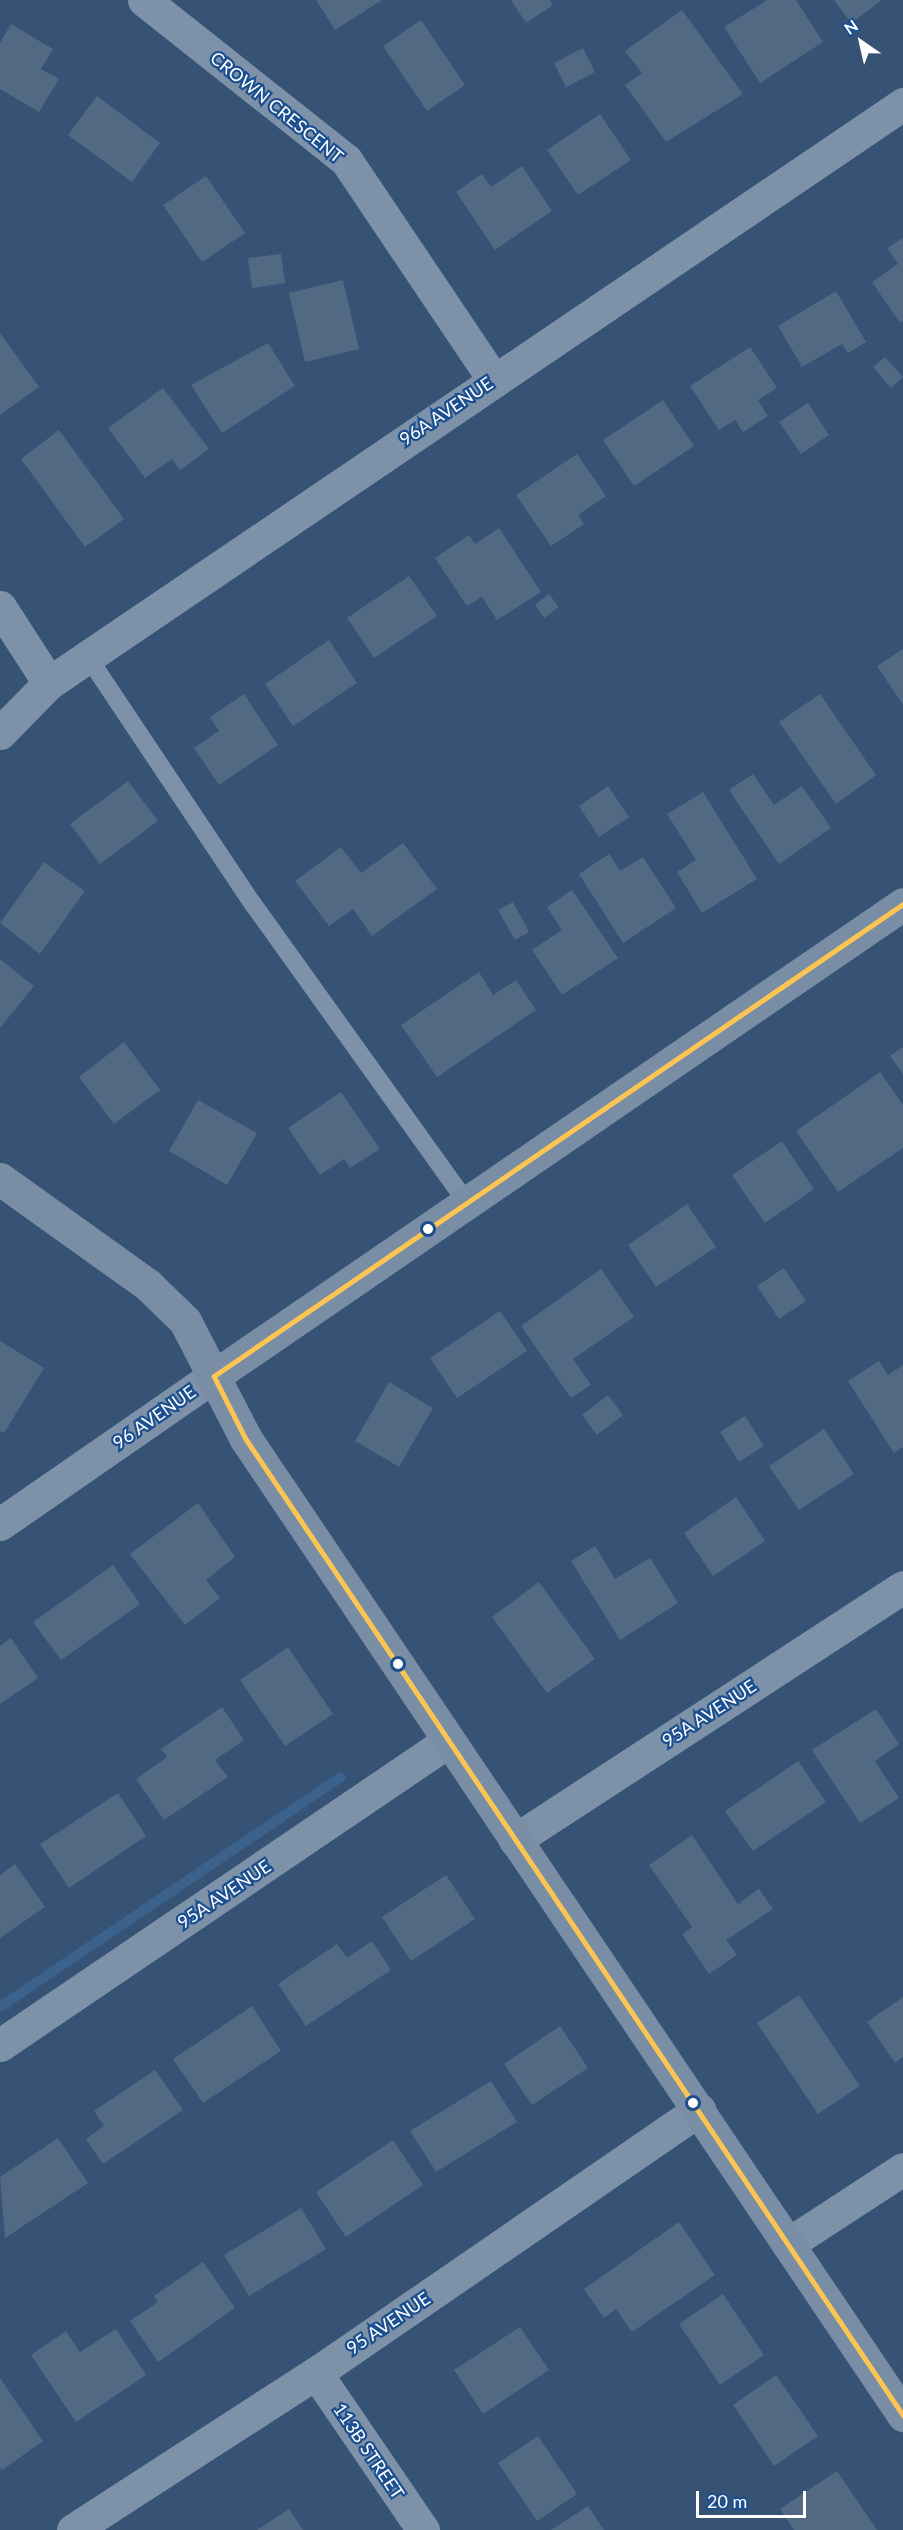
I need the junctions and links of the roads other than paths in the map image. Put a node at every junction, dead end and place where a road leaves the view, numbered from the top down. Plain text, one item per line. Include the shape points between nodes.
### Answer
1 (144, 0) edge
2 (903, 104) edge
3 (493, 379) junction
4 (0, 607) edge
5 (88, 657) junction
6 (49, 683) junction
7 (0, 733) edge
8 (903, 904) edge
9 (0, 1179) edge
10 (465, 1200) junction
11 (214, 1376) junction
12 (0, 1524) edge
13 (903, 1587) edge
14 (447, 1742) junction
15 (515, 1840) junction
16 (0, 2045) edge
17 (699, 2110) junction
18 (903, 2169) edge
19 (788, 2244) junction
20 (316, 2373) junction
21 (903, 2415) edge
22 (73, 2530) edge
23 (423, 2530) edge

1 - 3 street, CROWN CRESCENT via 346,160
2 - 3 street, 96A AVENUE
3 - 5 street, 96A AVENUE
4 - 6 street
5 - 6 street, 96A AVENUE
5 - 10 lane via 253,904
6 - 7 street, 96A AVENUE
8 - 10 street, 96 AVENUE
9 - 11 street via 148,1285 185,1321
10 - 11 street, 96 AVENUE
11 - 12 street, 96 AVENUE
11 - 14 street via 246,1439
13 - 15 street, 95A AVENUE
14 - 15 street
14 - 16 street, 95A AVENUE
15 - 17 street
17 - 19 street
17 - 20 street, 95 AVENUE
18 - 19 street
19 - 21 street
20 - 22 street, 95 AVENUE
20 - 23 street, 113B STREET

